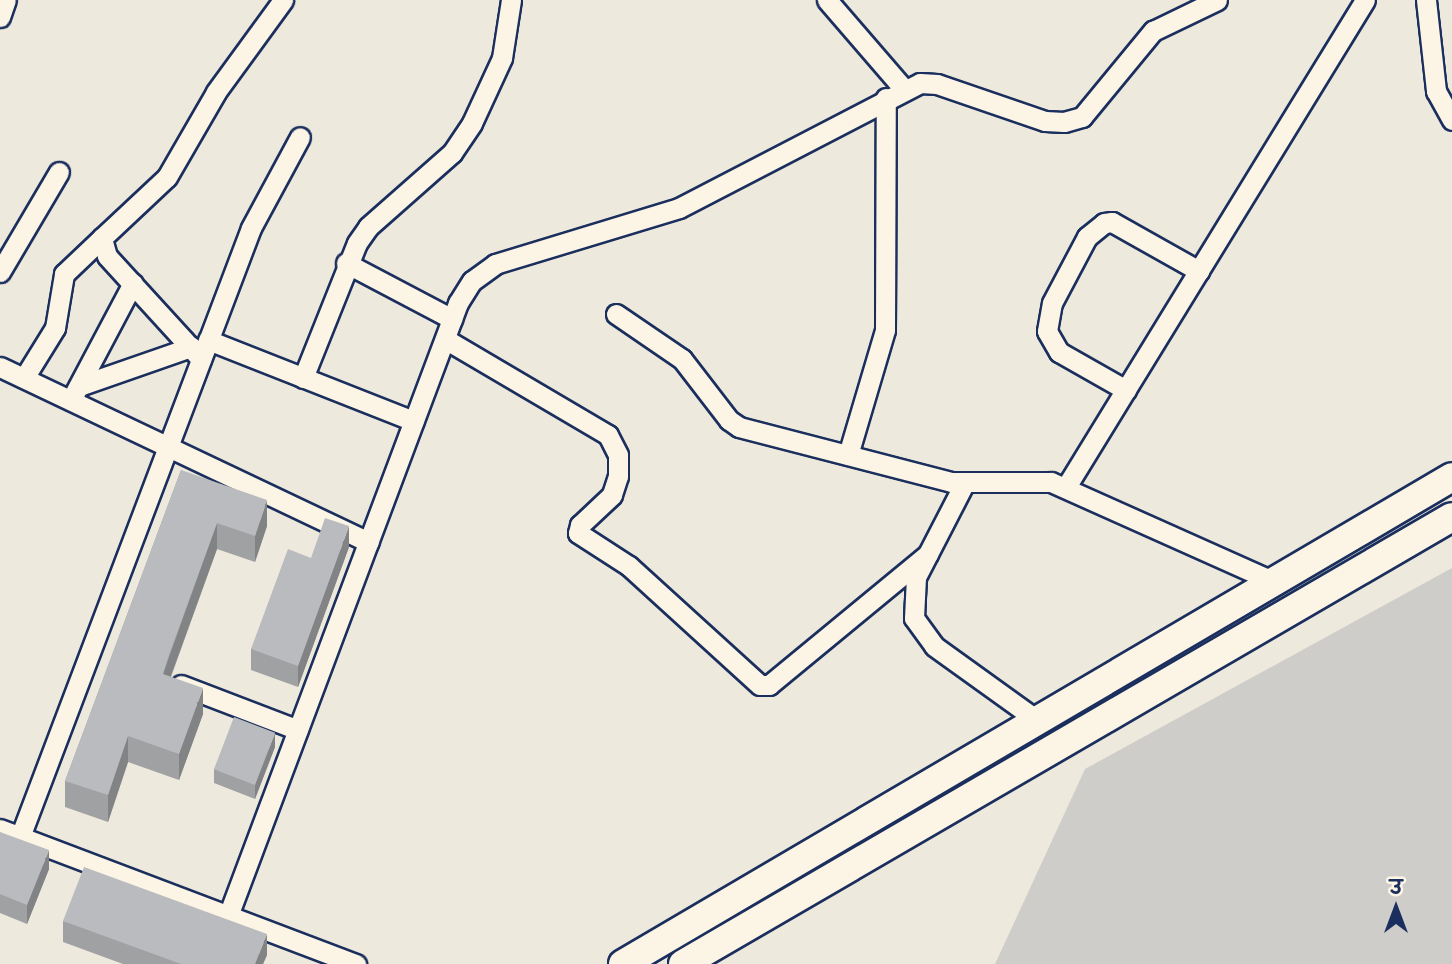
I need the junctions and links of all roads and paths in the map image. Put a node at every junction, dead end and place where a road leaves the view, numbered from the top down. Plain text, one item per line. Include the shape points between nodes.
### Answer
1 (6, 0) edge
2 (283, 0) edge
3 (511, 0) edge
4 (827, 0) edge
5 (1217, 0) edge
6 (1365, 0) edge
7 (1426, 0) edge
8 (0, 17) edge
9 (894, 93) junction
10 (1452, 120) edge
11 (300, 137) dead end
12 (59, 172) dead end
13 (102, 238) junction
14 (346, 263) junction
15 (1199, 271) junction
16 (0, 272) edge
17 (133, 283) junction
18 (616, 314) dead end
19 (452, 319) junction
20 (445, 339) junction
21 (200, 349) junction
22 (0, 366) edge
23 (24, 378) junction
24 (303, 378) junction
25 (1126, 390) junction
26 (75, 393) junction
27 (414, 421) junction
28 (169, 447) junction
29 (848, 455) junction
30 (1452, 477) edge
31 (964, 484) junction
32 (1066, 487) junction
33 (1452, 517) edge
34 (369, 542) junction
35 (928, 554) junction
36 (1272, 581) junction
37 (181, 685) edge
38 (1037, 720) junction
39 (298, 730) junction
40 (0, 830) edge
41 (19, 837) junction
42 (228, 916) junction
43 (356, 964) edge
44 (623, 964) edge
45 (683, 964) edge

1 - 8 street
2 - 13 street via 216,92 167,177
3 - 14 street via 502,58 463,138 368,227
4 - 9 street
5 - 9 street via 1153,31 1082,117 1064,122 1027,117 937,84
6 - 15 street
7 - 10 street via 1436,91
9 - 19 street via 679,208 495,264 472,281
9 - 29 street via 885,330
11 - 21 street via 251,228
12 - 16 street
13 - 17 street via 107,256
13 - 23 street via 64,274 55,328
14 - 19 street
14 - 24 street
15 - 25 street
15 - 25 street via 1112,222 1087,237 1052,303 1047,331 1059,352
17 - 21 street
17 - 26 street
18 - 29 street via 682,359 740,428
19 - 20 street
20 - 27 street
20 - 35 street via 608,435 618,454 618,476 612,495 580,525 578,533 629,566 760,685 769,685
21 - 24 street
21 - 26 street
21 - 28 street
22 - 23 street
23 - 26 street
24 - 27 street
25 - 32 street
26 - 28 street
27 - 34 street
28 - 34 street
28 - 41 street
29 - 31 street
30 - 36 main road
31 - 32 street via 1036,480
31 - 35 street
32 - 36 street
33 - 45 main road
34 - 39 street
35 - 38 street via 912,598 914,618 922,631 934,646
36 - 38 main road
37 - 39 street
38 - 44 main road
39 - 42 street
40 - 41 street
41 - 42 street
42 - 43 street

